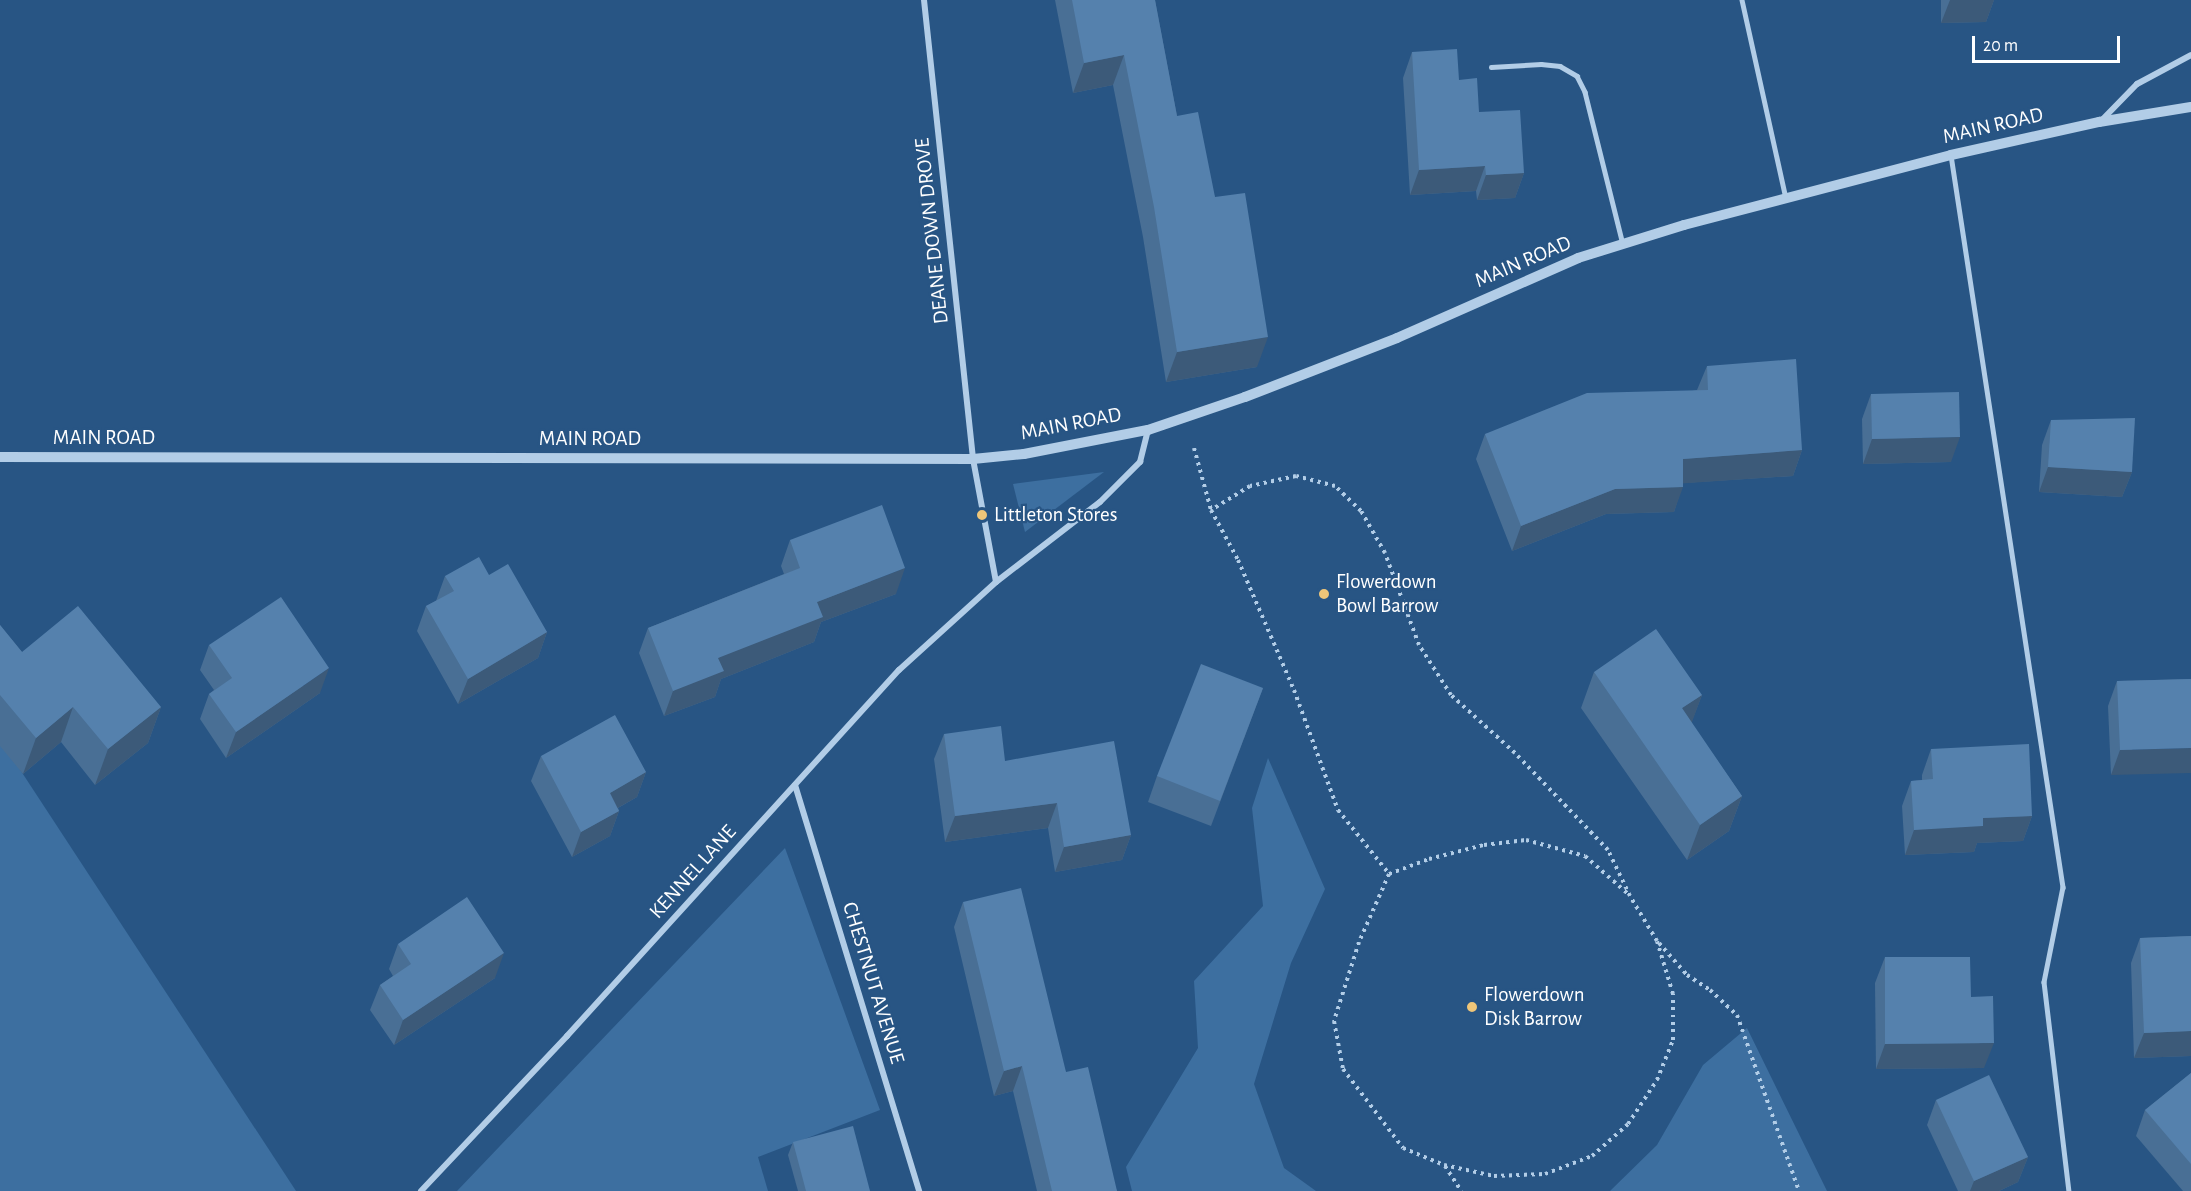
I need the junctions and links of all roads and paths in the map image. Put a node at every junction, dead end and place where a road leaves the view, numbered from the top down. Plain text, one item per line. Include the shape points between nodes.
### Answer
1 (924, 0) edge
2 (1742, 0) edge
3 (2191, 55) edge
4 (1491, 67) dead end
5 (2191, 107) edge
6 (2099, 122) junction
7 (1951, 155) junction
8 (1786, 198) junction
9 (1623, 244) junction
10 (1184, 416) junction
11 (1148, 430) junction
12 (0, 457) edge
13 (973, 459) junction
14 (1211, 510) junction
15 (996, 582) junction
16 (795, 785) junction
17 (1389, 874) junction
18 (1630, 896) junction
19 (1657, 941) junction
20 (1444, 1165) junction
21 (421, 1191) edge
22 (919, 1191) edge
23 (1461, 1191) edge
24 (1799, 1191) edge
25 (2068, 1191) edge

1 - 13 street, DEANE DOWN DROVE
2 - 8 lane
3 - 6 street via 2137,84
4 - 9 lane via 1542,64 1560,66 1576,76 1585,92
5 - 6 street, MAIN ROAD
6 - 7 street, MAIN ROAD
7 - 8 street, MAIN ROAD
7 - 25 lane via 2063,887 2044,982
8 - 9 street, MAIN ROAD
9 - 10 street, MAIN ROAD via 1578,258 1386,342 1245,397
10 - 11 street, MAIN ROAD
10 - 14 path
11 - 13 street, MAIN ROAD via 1024,454
11 - 15 street, KENNEL LANE via 1140,462 1100,502
12 - 13 street, MAIN ROAD
13 - 15 street
14 - 17 path via 1238,560 1285,669 1338,810
14 - 18 path via 1250,486 1296,476 1335,486 1361,511 1385,553 1419,645 1451,695 1515,753 1608,850
15 - 16 street, KENNEL LANE via 899,670
16 - 21 street, KENNEL LANE
16 - 22 street, CHESTNUT AVENUE
17 - 18 path via 1484,844 1526,840 1585,856
17 - 20 path via 1359,942 1334,1021 1343,1069 1403,1148
18 - 19 path
19 - 20 path via 1673,994 1673,1040 1657,1080 1628,1124 1592,1156 1545,1174 1494,1176
19 - 24 path via 1687,975 1737,1015
20 - 23 path

